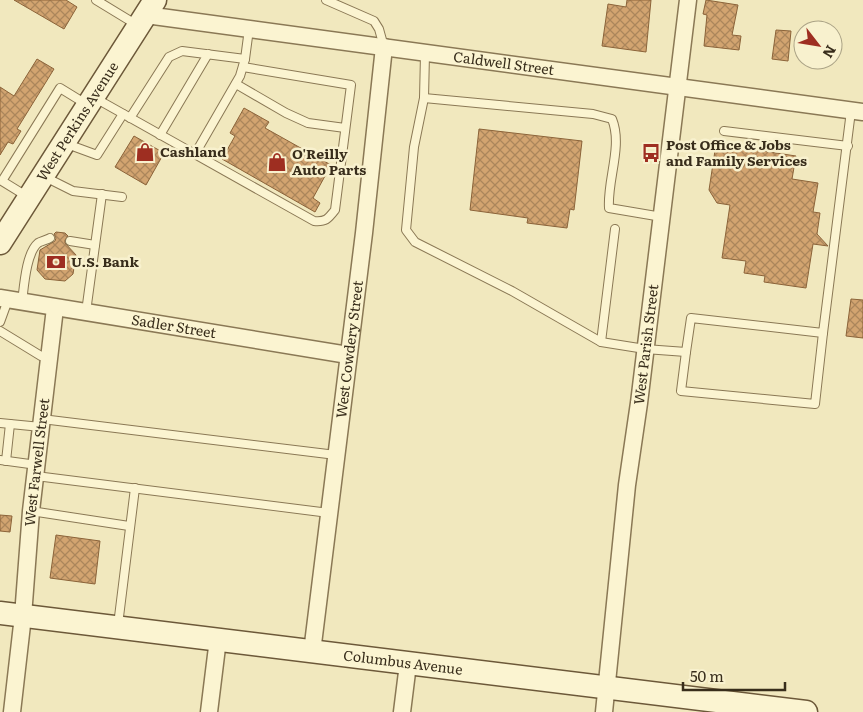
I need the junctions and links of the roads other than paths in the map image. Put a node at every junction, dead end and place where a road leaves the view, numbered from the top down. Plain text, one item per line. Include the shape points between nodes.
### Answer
1 (96, 0) edge
2 (326, 0) edge
3 (688, 0) edge
4 (146, 14) edge
5 (249, 29) junction
6 (384, 47) junction
7 (208, 54) junction
8 (426, 54) junction
9 (244, 63) junction
10 (236, 84) junction
11 (678, 87) junction
12 (424, 98) junction
13 (90, 101) junction
14 (857, 111) edge
15 (127, 116) junction
16 (345, 128) junction
17 (724, 132) dead end
18 (160, 135) junction
19 (64, 143) junction
20 (848, 146) junction
21 (195, 154) junction
22 (43, 176) junction
23 (102, 194) junction
24 (122, 197) dead end
25 (29, 198) junction
26 (662, 217) junction
27 (615, 230) dead end
28 (1, 238) edge
29 (50, 238) dead end
30 (70, 241) dead end
31 (95, 245) junction
32 (10, 300) edge
33 (55, 308) junction
34 (86, 312) junction
35 (0, 322) edge
36 (0, 331) edge
37 (823, 333) junction
38 (601, 342) junction
39 (645, 349) junction
40 (686, 352) junction
41 (348, 355) junction
42 (49, 359) junction
43 (0, 423) edge
44 (42, 423) junction
45 (10, 424) junction
46 (336, 455) junction
47 (3, 461) edge
48 (37, 470) junction
49 (134, 488) junction
50 (31, 511) junction
51 (329, 513) junction
52 (130, 526) junction
53 (0, 613) edge
54 (23, 616) junction
55 (118, 627) junction
56 (218, 640) junction
57 (312, 652) junction
58 (408, 664) junction
59 (607, 688) junction
60 (12, 712) edge
61 (208, 712) edge
62 (402, 712) edge
63 (604, 712) edge
64 (806, 712) edge

1 - 4 lane
2 - 6 lane via 374,21
3 - 11 street, West Parish Street
4 - 5 street, Caldwell Street
4 - 13 main road, West Perkins Avenue
5 - 6 street, Caldwell Street
5 - 9 lane
6 - 8 street, Caldwell Street
6 - 41 street, West Cowdery Street
7 - 9 lane
7 - 15 lane via 182,51 169,57
7 - 18 lane
8 - 11 street, Caldwell Street
8 - 12 lane
9 - 10 lane
9 - 16 lane via 351,85
10 - 16 lane via 308,123
10 - 21 lane
11 - 14 street, Caldwell Street
11 - 26 street, West Parish Street
12 - 26 lane via 593,114 612,119 616,128 609,208
12 - 38 lane via 414,147 406,230 415,242 512,291
13 - 15 lane
13 - 19 main road, West Perkins Avenue
13 - 25 lane via 60,88 2,181
14 - 20 lane
15 - 18 lane
15 - 19 lane via 97,155
16 - 21 lane via 335,210 328,220 322,222 314,221
17 - 20 lane
18 - 21 lane
19 - 22 main road, West Perkins Avenue
20 - 37 lane
22 - 23 lane via 74,191
22 - 25 main road, West Perkins Avenue
23 - 24 lane
23 - 31 lane
25 - 28 main road, West Perkins Avenue
26 - 39 street, West Parish Street
27 - 38 lane
29 - 32 lane via 38,243 32,252
30 - 31 lane
31 - 34 lane
32 - 33 street, Sadler Street
32 - 35 lane
33 - 34 street, Sadler Street
33 - 42 street, West Farwell Street
34 - 41 street, Sadler Street
36 - 42 lane
37 - 40 lane via 691,318
37 - 40 lane via 815,404 681,391
38 - 39 lane
39 - 40 lane
39 - 59 street, West Parish Street via 627,485
41 - 46 street, West Cowdery Street
42 - 44 street, West Farwell Street
43 - 45 lane
44 - 45 lane
44 - 46 lane
44 - 48 street, West Farwell Street
45 - 47 lane
46 - 51 street, West Cowdery Street
47 - 48 lane
48 - 49 lane
48 - 50 street, West Farwell Street
49 - 51 lane
49 - 52 lane
50 - 52 lane
50 - 54 street, West Farwell Street
51 - 57 street, West Cowdery Street
52 - 55 lane
53 - 54 main road, Columbus Avenue
54 - 55 main road, Columbus Avenue
54 - 60 street, West Farwell Street
55 - 56 main road, Columbus Avenue
56 - 57 main road, Columbus Avenue
56 - 61 street
57 - 58 main road, Columbus Avenue
58 - 59 main road, Columbus Avenue
58 - 62 street
59 - 63 street, West Parish Street
59 - 64 main road, Columbus Avenue

